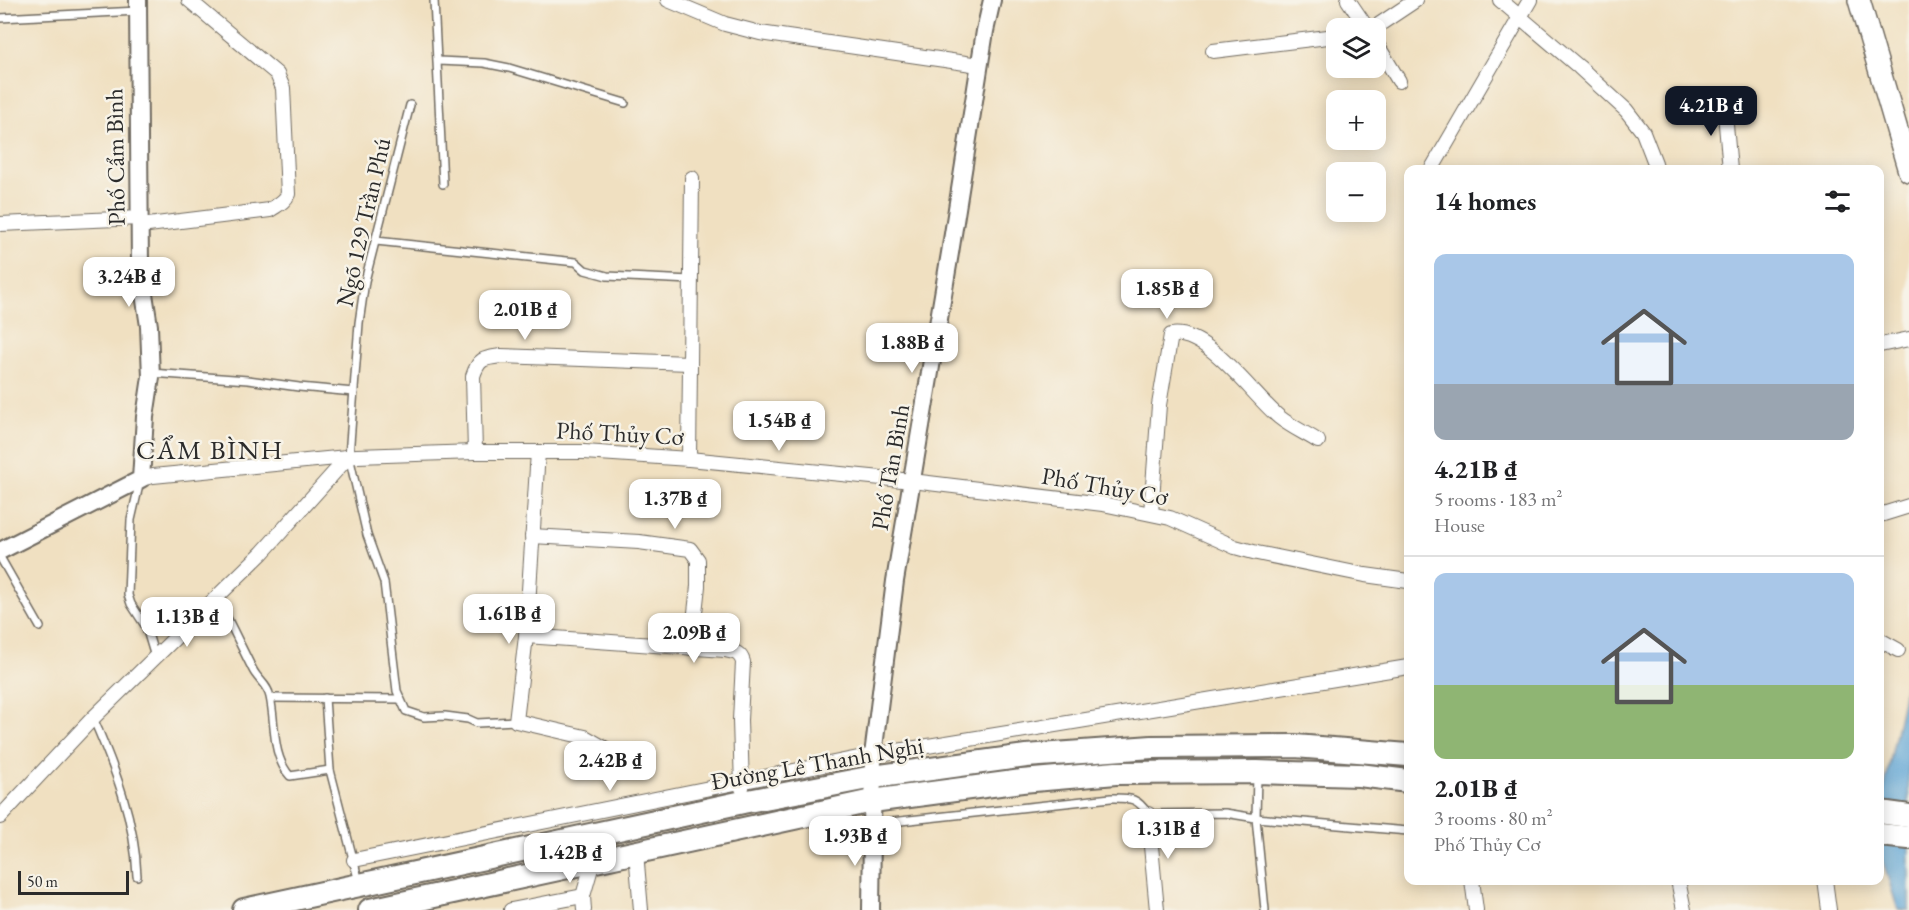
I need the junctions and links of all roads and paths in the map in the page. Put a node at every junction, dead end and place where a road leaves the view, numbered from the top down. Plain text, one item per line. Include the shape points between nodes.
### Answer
1 (189, 0) edge
2 (434, 0) edge
3 (668, 0) edge
4 (992, 0) edge
5 (1348, 0) edge
6 (1416, 0) edge
7 (1500, 0) edge
8 (1530, 0) edge
9 (1859, 0) edge
10 (138, 6) edge
11 (1520, 17) junction
12 (0, 18) edge
13 (1360, 18) edge
14 (1386, 20) edge
15 (1326, 37) edge
16 (1213, 51) dead end
17 (1386, 60) edge
18 (438, 61) junction
19 (979, 65) junction
20 (1399, 81) dead end
21 (1724, 102) dead end
22 (625, 103) dead end
23 (410, 105) dead end
24 (1434, 165) edge
25 (1655, 165) edge
26 (1730, 165) edge
27 (1909, 171) edge
28 (692, 178) dead end
29 (443, 184) dead end
30 (140, 222) junction
31 (0, 224) edge
32 (376, 241) junction
33 (691, 280) junction
34 (1909, 339) edge
35 (1884, 344) edge
36 (689, 363) junction
37 (151, 373) junction
38 (354, 392) junction
39 (1318, 441) dead end
40 (475, 452) junction
41 (538, 452) junction
42 (349, 456) junction
43 (689, 459) junction
44 (141, 479) junction
45 (912, 481) junction
46 (1909, 506) edge
47 (1151, 513) junction
48 (1884, 514) edge
49 (532, 536) junction
50 (0, 551) edge
51 (0, 557) edge
52 (1404, 580) edge
53 (216, 596) junction
54 (40, 627) dead end
55 (526, 636) junction
56 (1884, 642) edge
57 (691, 648) junction
58 (1898, 650) dead end
59 (155, 657) junction
60 (1404, 668) edge
61 (271, 698) junction
62 (325, 698) junction
63 (400, 699) junction
64 (93, 718) junction
65 (516, 721) junction
66 (1254, 747) junction
67 (613, 753) dead end
68 (1404, 755) edge
69 (873, 766) junction
70 (330, 770) junction
71 (1257, 772) junction
72 (1404, 781) edge
73 (742, 791) junction
74 (872, 813) junction
75 (1884, 813) edge
76 (1148, 814) junction
77 (1909, 816) edge
78 (0, 817) edge
79 (1256, 818) junction
80 (1404, 831) edge
81 (1884, 835) edge
82 (1909, 838) edge
83 (636, 852) junction
84 (354, 860) junction
85 (593, 861) junction
86 (138, 876) dead end
87 (360, 884) junction
88 (1473, 885) edge
89 (1679, 885) edge
90 (1826, 885) edge
91 (583, 903) edge
92 (422, 904) edge
93 (243, 910) edge
94 (370, 910) edge
95 (512, 910) edge
96 (641, 910) edge
97 (871, 910) edge
98 (1157, 910) edge
99 (1265, 910) edge
100 (1476, 910) edge
101 (1684, 910) edge
102 (1829, 910) edge

1 - 30 street via 280,79 288,194 270,210
2 - 18 lane
3 - 19 street via 725,24 760,33
4 - 19 street, Phố Tân Bình
5 - 13 street
6 - 14 street
7 - 11 street
8 - 11 street
9 - 27 main road
10 - 12 lane
10 - 30 street, Phố Cẩm Bình
11 - 24 street
11 - 25 street via 1626,110 1643,132
15 - 16 street
17 - 20 street
18 - 22 lane via 509,68
18 - 29 lane
19 - 45 street, Phố Tân Bình
21 - 26 street
23 - 32 lane, Ngõ 129 Trần Phú
28 - 33 street
30 - 31 street
30 - 37 street, Phố Cẩm Bình via 140,268
32 - 33 lane via 576,262 585,270 607,276
32 - 38 lane, Ngõ 129 Trần Phú via 365,281
33 - 36 street
34 - 35 street
36 - 40 street via 485,358 472,376
36 - 43 street
37 - 38 lane
37 - 44 street, Phố Cẩm Bình
38 - 42 lane, Ngõ 129 Trần Phú
39 - 47 street via 1279,417 1203,344 1190,336 1171,335 1159,405
40 - 41 street, Phố Thủy Cơ
40 - 42 street, Phố Thủy Cơ
41 - 43 street, Phố Thủy Cơ
41 - 49 street
42 - 44 street, Phố Thủy Cơ
42 - 53 street via 262,553
42 - 63 lane, Ngõ 129 Trần Phú via 367,535 384,582
43 - 45 street, Phố Thủy Cơ
44 - 50 street
44 - 59 lane via 131,520 128,595 146,627
45 - 47 street, Phố Thủy Cơ
45 - 69 street, Phố Tân Bình via 895,581
46 - 48 street
47 - 52 street, Phố Thủy Cơ via 1257,553
49 - 55 street
49 - 57 street via 690,549 698,560
51 - 54 lane
53 - 59 street
53 - 61 lane via 254,673 267,686
55 - 57 street
55 - 65 street
56 - 58 street
57 - 73 street via 725,650 741,656
59 - 64 street
60 - 69 street
61 - 62 lane
61 - 70 lane via 277,748 290,776
62 - 63 lane
62 - 70 lane
63 - 65 lane via 406,711 424,717 445,716 477,723
64 - 78 street
64 - 86 lane via 114,765 128,815
65 - 67 street via 585,737
66 - 68 highway, Đường Lê Thanh Nghị via 1295,746
66 - 69 highway, Đường Lê Thanh Nghị via 1152,747
66 - 71 highway
69 - 73 highway, Đường Lê Thanh Nghị
69 - 74 street, Phố Tân Bình
70 - 84 lane
71 - 72 highway, Đường Lê Thanh Nghị
71 - 74 highway, Đường Lê Thanh Nghị via 1105,774 1022,781
71 - 79 lane
73 - 84 street
73 - 87 highway, Đường Lê Thanh Nghị
74 - 76 lane via 1127,798 1137,800
74 - 83 highway, Đường Lê Thanh Nghị
74 - 97 street, Phố Tân Bình
75 - 77 highway
76 - 79 lane via 1225,813
76 - 98 street
79 - 80 lane
79 - 99 lane
81 - 82 highway
83 - 85 highway, Đường Lê Thanh Nghị
83 - 96 street
84 - 87 lane
85 - 91 street
85 - 92 highway, Đường Lê Thanh Nghị
87 - 93 highway, Đường Lê Thanh Nghị
88 - 100 street
89 - 101 street
90 - 102 street
91 - 95 street
92 - 94 highway, Đường Lê Thanh Nghị

